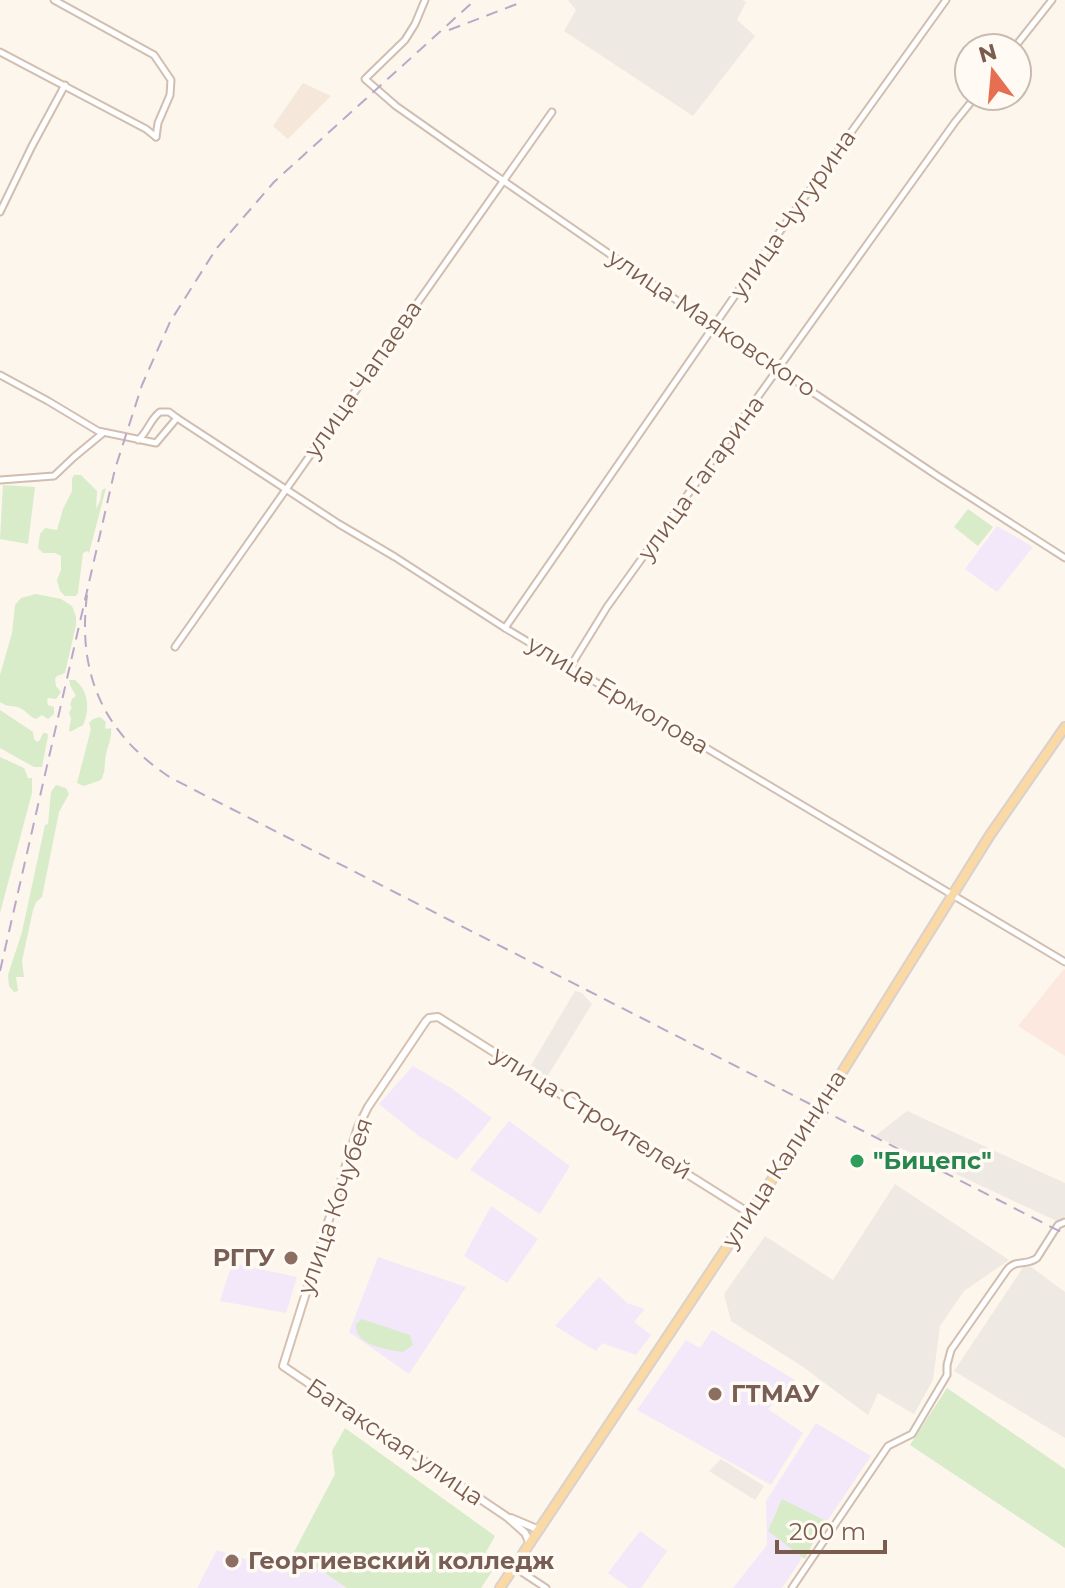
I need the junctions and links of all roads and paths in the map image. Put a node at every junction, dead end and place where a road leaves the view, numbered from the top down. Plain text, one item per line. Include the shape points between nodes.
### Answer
1 (54, 0) edge
2 (425, 0) edge
3 (946, 0) edge
4 (1052, 0) edge
5 (1027, 32) edge
6 (0, 52) edge
7 (65, 85) junction
8 (552, 112) dead end
9 (963, 112) edge
10 (158, 123) junction
11 (146, 129) junction
12 (503, 180) junction
13 (0, 212) edge
14 (714, 326) junction
15 (779, 369) junction
16 (0, 375) edge
17 (177, 418) junction
18 (104, 432) junction
19 (138, 440) junction
20 (0, 480) edge
21 (286, 489) junction
22 (1065, 558) edge
23 (505, 628) junction
24 (175, 647) dead end
25 (570, 667) junction
26 (1065, 727) edge
27 (953, 894) junction
28 (1065, 962) edge
29 (433, 1017) joint
30 (749, 1213) junction
31 (1065, 1222) edge
32 (283, 1366) joint
33 (507, 1517) junction
34 (541, 1528) junction
35 (530, 1544) junction
36 (514, 1567) junction
37 (500, 1588) edge
38 (546, 1588) edge
39 (792, 1588) edge

1 - 10 street via 154,55 171,80
2 - 12 street, улица Маяковского via 405,40 365,79
3 - 14 street, улица Чугурина
4 - 5 street
6 - 7 street
7 - 11 street
7 - 13 street
8 - 12 street, улица Чапаева
9 - 15 street, улица Гагарина
10 - 11 street
10 - 11 street via 156,137
12 - 14 street, улица Маяковского
12 - 21 street, улица Чапаева
14 - 15 street, улица Маяковского
14 - 23 street, улица Чугурина
15 - 22 street, улица Маяковского
15 - 25 street, улица Гагарина via 607,607
16 - 18 street
17 - 19 street via 156,443
17 - 19 street via 160,412
17 - 21 street, улица Ермолова
18 - 19 street
18 - 20 street via 54,476
21 - 23 street, улица Ермолова
21 - 24 street, улица Чапаева
23 - 25 street, улица Ермолова
25 - 27 street, улица Ермолова
26 - 27 main road, улица Калинина
27 - 28 street, улица Ермолова
27 - 30 main road, улица Калинина
29 - 30 main road, улица Строителей
29 - 32 main road, улица Кочубея via 358,1127
30 - 34 main road, улица Калинина
31 - 39 street via 1033,1262 1015,1263 1007,1270 951,1350 947,1375 912,1434 888,1446
32 - 33 main road, Батакская улица
33 - 34 main road, Батакская улица
33 - 35 main road, Батакская улица
34 - 35 main road, улица Калинина
35 - 36 main road, улица Калинина
36 - 37 main road, улица Калинина
36 - 38 street

